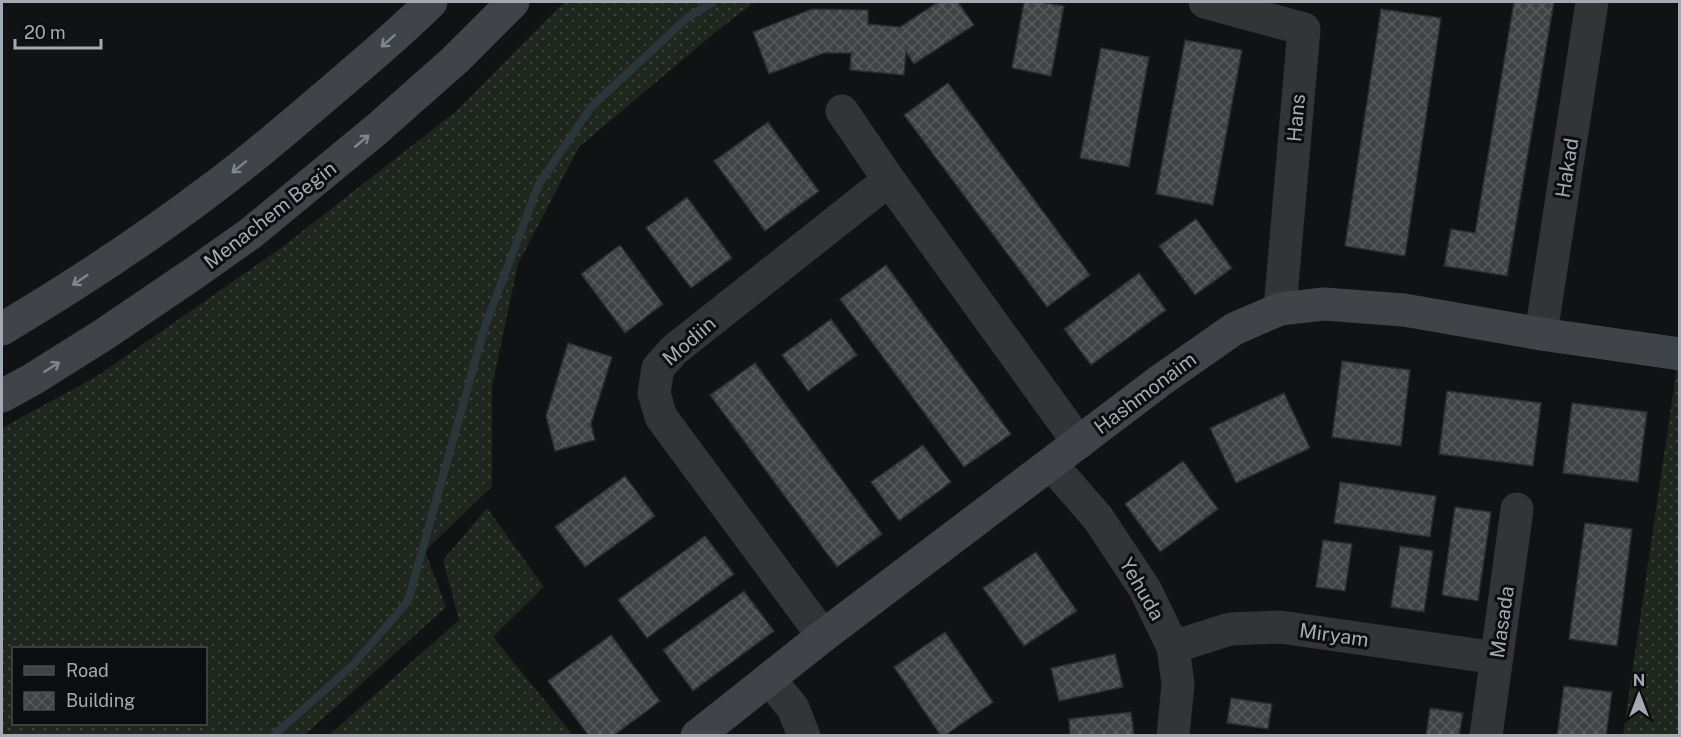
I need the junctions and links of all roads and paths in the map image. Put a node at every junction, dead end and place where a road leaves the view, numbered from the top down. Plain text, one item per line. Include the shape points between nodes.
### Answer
1 (431, 2) edge
2 (513, 2) edge
3 (1205, 2) edge
4 (1592, 2) edge
5 (842, 111) dead end
6 (889, 180) junction
7 (1280, 309) junction
8 (2, 329) edge
9 (1541, 334) junction
10 (1680, 354) edge
11 (2, 396) edge
12 (1079, 443) junction
13 (1051, 464) junction
14 (1516, 508) dead end
15 (823, 636) junction
16 (1173, 647) junction
17 (1497, 658) junction
18 (769, 679) junction
19 (697, 735) edge
20 (804, 735) edge
21 (1173, 735) edge
22 (1486, 735) edge

1 -> 8 main road via 339,85 215,187 72,286
11 -> 2 main road, Menachem Begin via 103,334 251,233 386,121
3 - 7 street, Hans via 1304,29
4 - 9 street, Hakad
5 - 6 street
6 - 12 street
6 - 15 street, Modiin via 674,350 658,368 654,393 661,417
7 - 9 main road, Hashmonaim via 1324,304 1404,310
7 - 12 main road, Hashmonaim via 1233,329
9 - 10 main road, Hashmonaim
12 - 13 main road, Hashmonaim
13 - 15 main road, Hashmonaim
13 - 16 street, Yehuda via 1098,518 1145,589
14 - 17 street, Masada
15 - 18 main road, Hashmonaim
16 - 17 street, Miryam via 1230,629 1280,627
16 - 21 street, Yehuda via 1178,684
17 - 22 street, Masada
18 - 19 main road, Hashmonaim
18 - 20 street via 793,708

